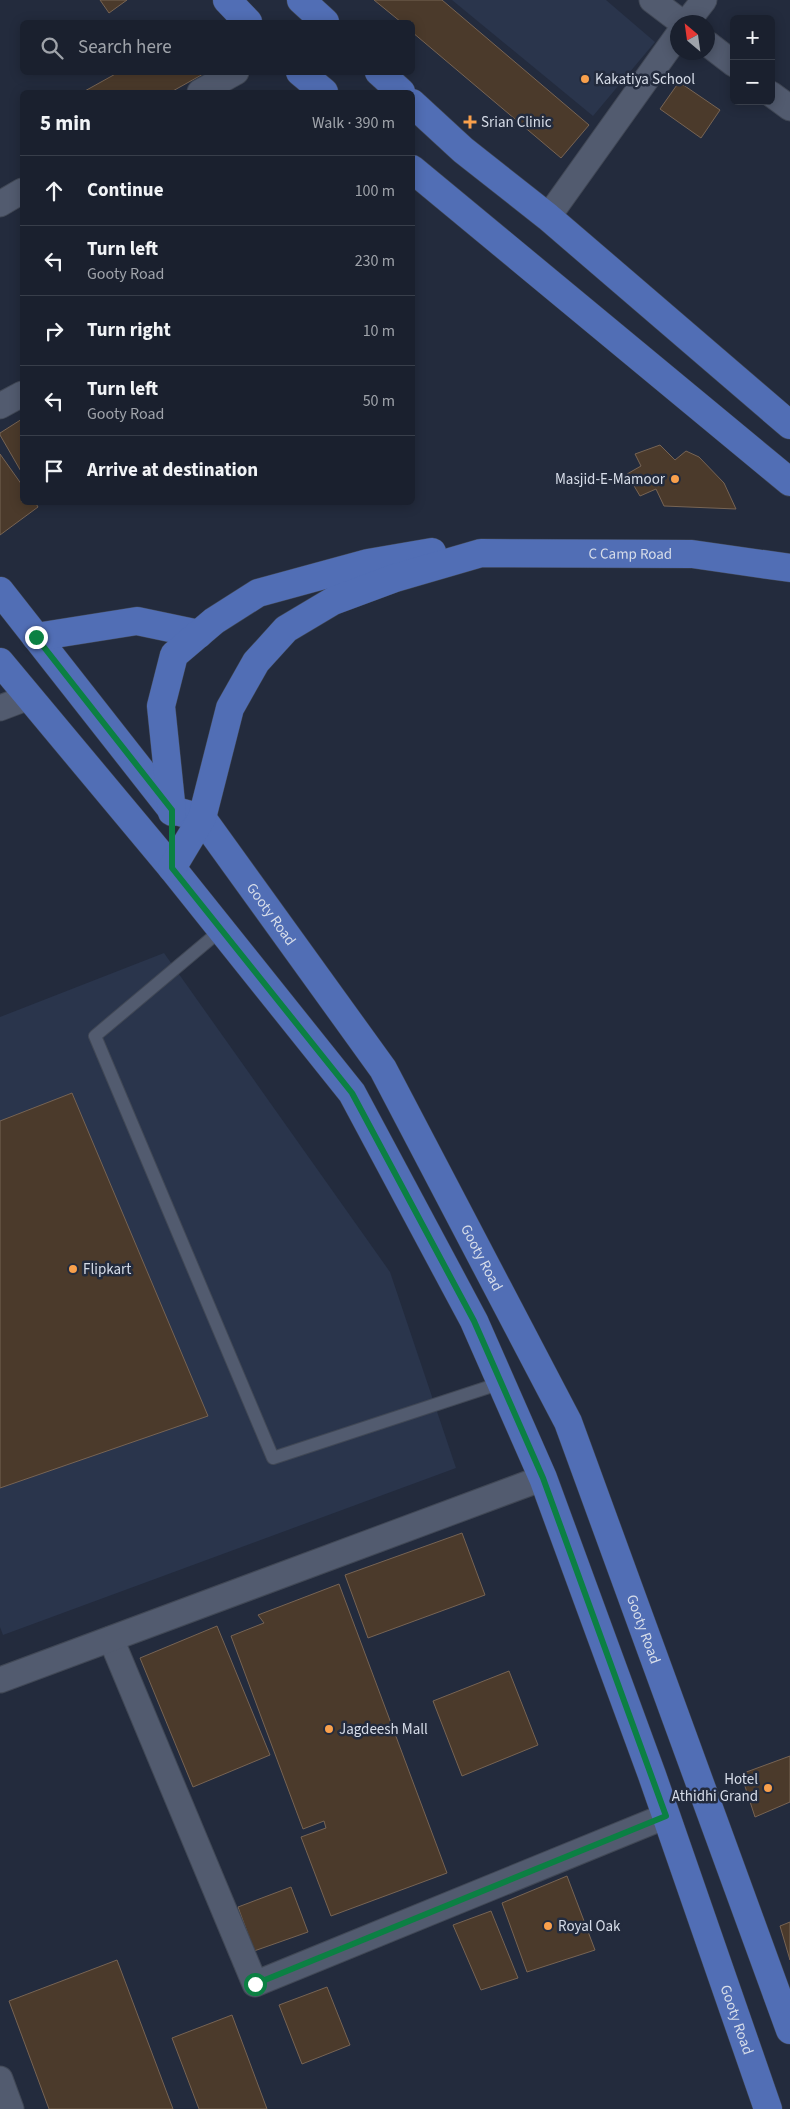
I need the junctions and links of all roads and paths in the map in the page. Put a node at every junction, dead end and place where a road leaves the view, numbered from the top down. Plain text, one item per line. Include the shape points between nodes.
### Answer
1 (227, 0) edge
2 (301, 0) edge
3 (652, 0) edge
4 (704, 0) edge
5 (671, 15) edge
6 (692, 15) edge
7 (246, 20) edge
8 (323, 20) edge
9 (670, 47) edge
10 (715, 49) edge
11 (730, 61) edge
12 (231, 75) edge
13 (304, 75) edge
14 (383, 75) edge
15 (204, 90) edge
16 (322, 90) edge
17 (399, 90) edge
18 (775, 97) edge
19 (415, 106) edge
20 (790, 108) edge
21 (416, 176) edge
22 (20, 193) edge
23 (0, 204) edge
24 (548, 216) junction
25 (20, 395) edge
26 (0, 406) edge
27 (790, 425) edge
28 (790, 482) edge
29 (470, 556) junction
30 (790, 568) edge
31 (0, 591) edge
32 (199, 634) junction
33 (36, 637) junction
34 (0, 662) edge
35 (29, 697) junction
36 (0, 708) edge
37 (172, 810) junction
38 (202, 818) junction
39 (172, 868) junction
40 (221, 930) junction
41 (501, 1383) junction
42 (543, 1478) junction
43 (111, 1640) junction
44 (0, 1680) edge
45 (666, 1816) junction
46 (790, 2030) edge
47 (0, 2079) edge
48 (11, 2109) edge
49 (768, 2109) edge

1 - 7 main road
2 - 8 main road
3 - 5 street
4 - 6 street
9 - 24 street
10 - 11 street
12 - 15 street
13 - 16 main road
14 - 17 main road
18 - 20 street
19 - 24 main road via 463,150
21 - 28 main road
22 - 23 street
24 - 27 main road
25 - 26 street
29 - 30 main road, C Camp Road via 481,553 692,554
29 - 32 main road via 446,550 368,563 258,593
29 - 38 main road via 333,600 286,629 256,662 230,708
31 - 33 main road
32 - 33 main road via 137,621
32 - 37 main road via 174,655 161,706
33 - 37 main road
34 - 35 main road, Gooty Road
35 - 36 street
35 - 39 main road, Gooty Road
37 - 38 main road
37 - 39 main road
38 - 39 main road
38 - 46 main road, Gooty Road via 383,1069 568,1422
39 - 40 main road, Gooty Road
40 - 41 main road, Gooty Road via 352,1093 474,1321
40 - 41 lane via 95,1036 273,1458
41 - 42 main road, Gooty Road
42 - 43 street
42 - 45 main road, Gooty Road
43 - 44 street
43 - 45 street via 255,1984
45 - 49 main road, Gooty Road
47 - 48 street

